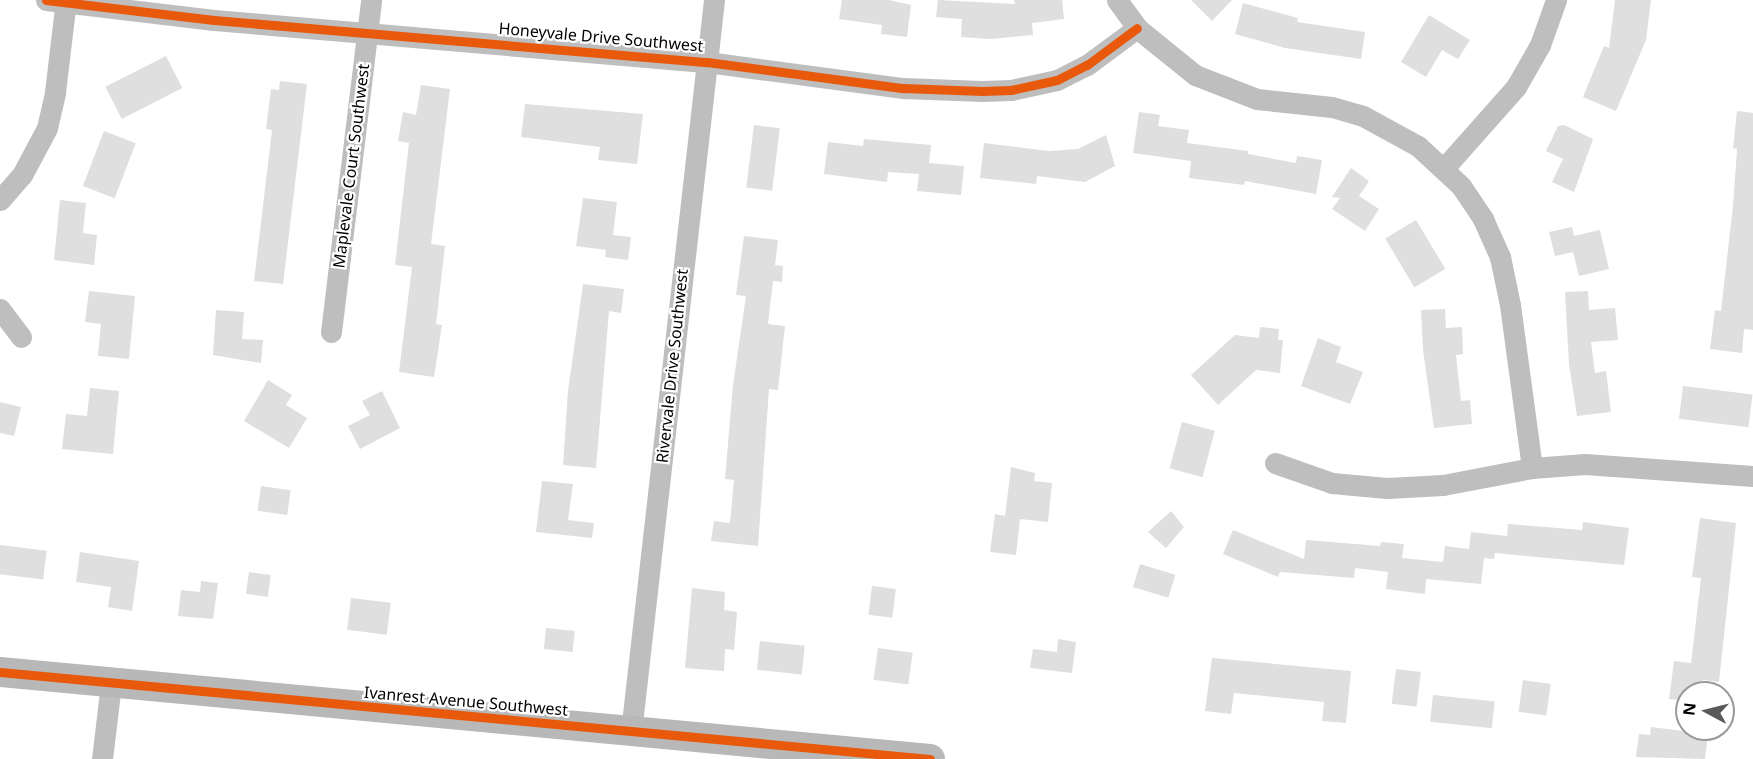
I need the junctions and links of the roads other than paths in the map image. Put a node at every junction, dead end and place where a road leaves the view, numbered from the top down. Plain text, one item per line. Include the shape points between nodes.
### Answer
1 (371, 0) edge
2 (714, 0) edge
3 (1117, 0) edge
4 (1556, 0) edge
5 (59, 1) edge
6 (1137, 28) junction
7 (368, 32) junction
8 (706, 62) junction
9 (1445, 167) junction
10 (0, 200) edge
11 (0, 309) edge
12 (331, 332) dead end
13 (21, 337) dead end
14 (1275, 464) dead end
15 (1532, 468) junction
16 (1753, 476) edge
17 (0, 672) edge
18 (111, 682) junction
19 (631, 732) junction
20 (102, 759) edge
21 (930, 759) edge

1 - 7 street, Maplevale Court Southwest
2 - 8 street, Rivervale Drive Southwest
3 - 6 street
4 - 9 street via 1539,45 1516,87
5 - 7 street, Honeyvale Drive Southwest
5 - 10 street via 55,92 47,128 22,175
6 - 8 street, Honeyvale Drive Southwest via 1075,72 1043,84 999,91 903,88
6 - 9 street via 1174,61 1212,84 1257,99 1363,116 1401,134
7 - 8 street, Honeyvale Drive Southwest
7 - 12 street, Maplevale Court Southwest
8 - 19 street, Rivervale Drive Southwest
9 - 15 street via 1483,219 1500,257
11 - 13 street
14 - 15 street via 1332,483 1387,488 1443,485
15 - 16 street via 1611,464
17 - 18 street, Ivanrest Avenue Southwest
18 - 19 street, Ivanrest Avenue Southwest
18 - 20 street
19 - 21 street, Ivanrest Avenue Southwest

